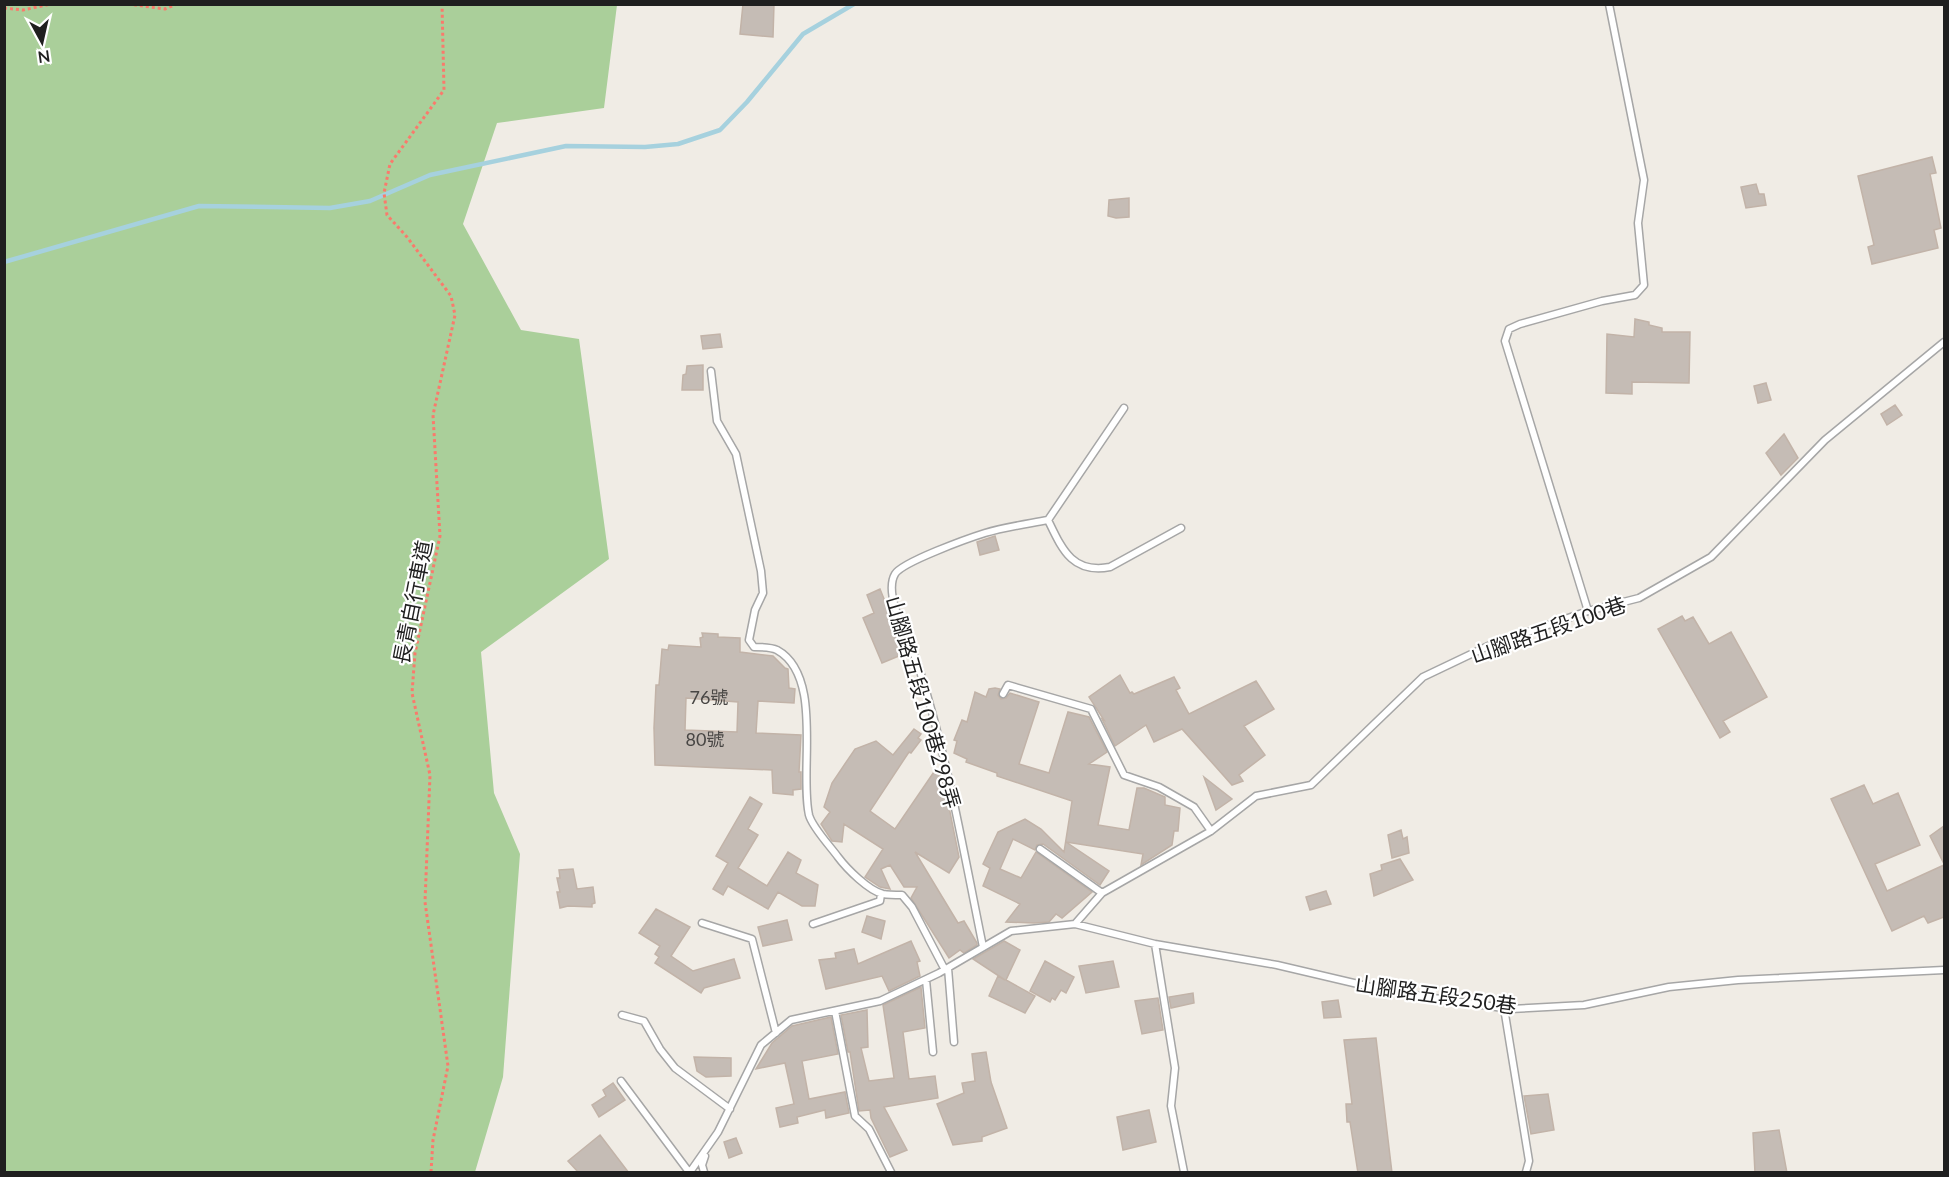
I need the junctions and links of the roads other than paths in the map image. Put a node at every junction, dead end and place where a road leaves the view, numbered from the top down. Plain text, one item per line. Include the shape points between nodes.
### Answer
1 (1609, 4) edge
2 (1944, 342) edge
3 (711, 371) dead end
4 (1124, 408) dead end
5 (1047, 520) junction
6 (1181, 528) dead end
7 (1588, 611) junction
8 (1003, 694) dead end
9 (1211, 831) junction
10 (1040, 849) dead end
11 (1102, 893) junction
12 (881, 894) junction
13 (702, 923) dead end
14 (813, 924) dead end
15 (1075, 924) junction
16 (1155, 944) junction
17 (983, 947) junction
18 (947, 969) junction
19 (1944, 970) edge
20 (926, 980) junction
21 (1504, 1008) junction
22 (835, 1011) junction
23 (622, 1016) dead end
24 (776, 1032) junction
25 (954, 1042) dead end
26 (933, 1052) dead end
27 (621, 1081) dead end
28 (730, 1109) junction
29 (708, 1147) junction
30 (690, 1173) edge
31 (704, 1173) edge
32 (891, 1173) edge
33 (1184, 1173) edge
34 (1526, 1173) edge

1 - 7 lane via 1644,180 1638,223 1644,285 1635,295 1520,324 1509,330 1505,340
2 - 7 lane, 山腳路五段100巷 via 1825,440 1711,557 1639,598
3 - 12 lane via 717,421 736,453 761,571 763,593 749,640 754,647 776,649 799,674 805,706 810,818 845,866
4 - 5 lane
5 - 6 lane via 1063,551 1086,567 1097,569 1110,567
5 - 17 lane, 山腳路五段100巷298弄 via 986,533 906,564 895,573 892,585 896,611 920,670 948,779
7 - 9 lane, 山腳路五段100巷 via 1488,646 1423,677 1311,785 1256,796
8 - 9 lane via 1008,685 1091,709 1124,775 1159,787 1194,807
9 - 11 lane, 山腳路五段100巷
10 - 11 lane
11 - 15 lane, 山腳路五段100巷
12 - 14 lane via 880,901
12 - 18 lane via 902,895
13 - 24 lane via 752,939
15 - 16 lane, 山腳路五段250巷
15 - 17 lane via 1011,931
16 - 21 lane, 山腳路五段250巷 via 1277,964 1392,992
16 - 33 lane via 1174,1059 1171,1106
17 - 18 lane
18 - 20 lane
18 - 25 lane
19 - 21 lane, 山腳路五段250巷 via 1738,980 1669,987 1584,1005
20 - 22 lane via 880,1000
20 - 26 lane
21 - 34 lane via 1529,1161
22 - 24 lane via 792,1020
22 - 32 lane via 855,1116 869,1129
23 - 28 lane via 644,1021 675,1068
24 - 28 lane via 761,1044
27 - 30 lane
28 - 29 lane
29 - 30 lane
29 - 31 lane via 702,1165

